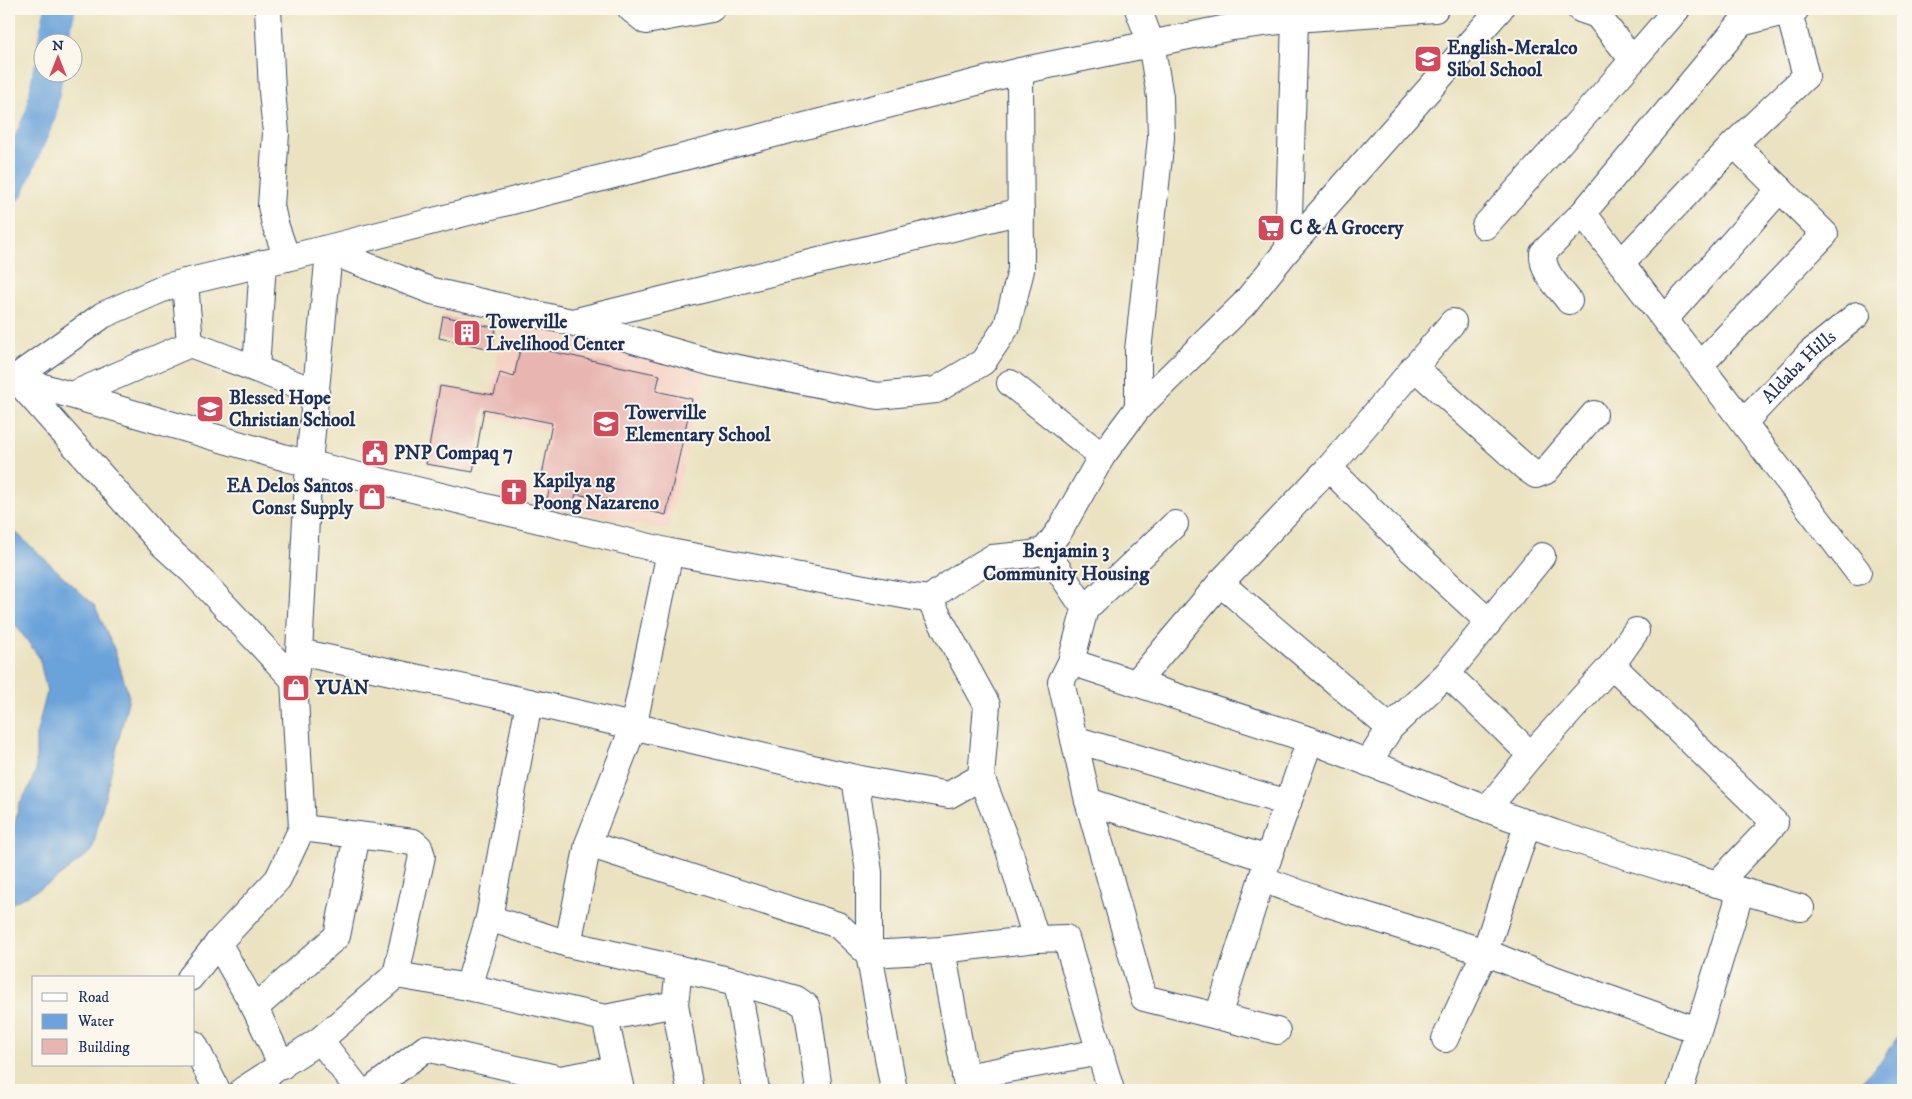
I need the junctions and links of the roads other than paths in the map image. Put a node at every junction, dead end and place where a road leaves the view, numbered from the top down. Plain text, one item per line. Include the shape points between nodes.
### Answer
1 (268, 9) edge
2 (631, 9) edge
3 (711, 9) edge
4 (1138, 9) edge
5 (1435, 9) edge
6 (1500, 9) edge
7 (1580, 9) edge
8 (1677, 9) edge
9 (1791, 9) edge
10 (1295, 19) junction
11 (1151, 42) junction
12 (1632, 60) junction
13 (1020, 71) junction
14 (1734, 144) junction
15 (1780, 190) junction
16 (1021, 211) junction
17 (1583, 213) junction
18 (1484, 226) dead end
19 (1288, 249) junction
20 (327, 250) junction
21 (275, 261) junction
22 (1621, 262) junction
23 (185, 282) junction
24 (1569, 301) dead end
25 (1857, 315) dead end
26 (1664, 319) junction
27 (571, 322) junction
28 (1453, 322) dead end
29 (190, 344) junction
30 (1700, 365) junction
31 (1414, 367) junction
32 (256, 369) junction
33 (12, 378) edge
34 (1010, 383) dead end
35 (316, 392) junction
36 (72, 395) junction
37 (1138, 408) junction
38 (1594, 414) dead end
39 (1744, 422) junction
40 (1102, 456) junction
41 (309, 463) junction
42 (1329, 468) junction
43 (1175, 524) dead end
44 (1045, 550) junction
45 (670, 552) junction
46 (1542, 556) dead end
47 (1858, 572) dead end
48 (1220, 584) junction
49 (930, 599) junction
50 (1085, 609) junction
51 (1489, 622) junction
52 (1636, 631) dead end
53 (299, 652) junction
54 (1071, 662) junction
55 (1612, 665) junction
56 (1447, 674) junction
57 (294, 680) junction
58 (1136, 683) junction
59 (529, 702) junction
60 (633, 728) junction
61 (1390, 728) junction
62 (1074, 739) junction
63 (1310, 740) junction
64 (1531, 756) junction
65 (1368, 763) junction
66 (981, 777) junction
67 (855, 778) junction
68 (1088, 801) junction
69 (1288, 803) junction
70 (1487, 809) junction
71 (1528, 823) junction
72 (302, 828) junction
73 (357, 836) junction
74 (588, 844) junction
75 (1265, 869) junction
76 (1729, 888) junction
77 (1801, 908) dead end
78 (489, 918) junction
79 (1036, 939) junction
80 (218, 943) junction
81 (568, 944) junction
82 (942, 950) junction
83 (1485, 952) junction
84 (869, 954) junction
85 (679, 969) junction
86 (396, 975) junction
87 (192, 976) edge
88 (737, 982) junction
89 (468, 987) junction
90 (675, 1004) junction
91 (255, 1008) junction
92 (1218, 1016) junction
93 (605, 1018) junction
94 (1697, 1030) junction
95 (1277, 1031) dead end
96 (1445, 1039) dead end
97 (320, 1040) junction
98 (195, 1046) edge
99 (1100, 1052) junction
100 (282, 1066) junction
101 (619, 1079) edge
102 (966, 1084) edge
103 (560, 1085) edge
104 (217, 1090) edge
105 (244, 1090) edge
106 (359, 1090) edge
107 (371, 1090) edge
108 (690, 1090) edge
109 (756, 1090) edge
110 (820, 1090) edge
111 (894, 1090) edge
112 (1111, 1090) edge
113 (1680, 1090) edge

1 - 21 street via 276,133 271,206 275,224
2 - 3 street via 646,21
4 - 11 street
5 - 10 street
6 - 19 street
7 - 12 street via 1597,15
8 - 12 street
9 - 14 street via 1806,76
9 - 17 street via 1741,23
10 - 11 street via 1232,26
10 - 19 street
11 - 13 street
11 - 37 street via 1160,97 1161,138 1138,351
12 - 18 street
13 - 16 street
13 - 20 street
14 - 15 street
14 - 22 street
15 - 26 street
15 - 30 street via 1825,234
16 - 27 street
16 - 27 street via 1021,270 1007,326 983,362 936,390 878,396 713,363
17 - 22 street
17 - 24 street via 1543,253 1546,271
19 - 37 street via 1244,304
20 - 21 street
20 - 27 street via 432,291
20 - 35 street
21 - 23 street
21 - 32 street
22 - 26 street
23 - 29 street
23 - 33 street via 103,316
25 - 39 street, Aldaba Hills via 1810,353
26 - 30 street
28 - 31 street
29 - 32 street
29 - 36 street
30 - 39 street
31 - 38 street via 1536,475 1546,471
31 - 42 street
32 - 35 street
33 - 36 street
33 - 57 street via 161,543 192,571
34 - 40 street
35 - 41 street
36 - 41 street
37 - 40 street
39 - 47 street
40 - 44 street
41 - 45 street
41 - 53 street
42 - 48 street
42 - 51 street
43 - 50 street
44 - 49 street via 992,558
44 - 50 street
45 - 49 street
45 - 60 street
46 - 51 street
48 - 58 street
48 - 61 street
49 - 66 street via 987,705
50 - 54 street
51 - 56 street
52 - 55 street
53 - 57 street
53 - 59 street
54 - 58 street
54 - 62 street via 1061,682
55 - 64 street
55 - 76 street via 1775,823
56 - 61 street
56 - 64 street
57 - 72 street
58 - 63 street
59 - 60 street
59 - 78 street
60 - 67 street
60 - 74 street
61 - 65 street
62 - 68 street
62 - 69 street
63 - 65 street
63 - 69 street
64 - 70 street
65 - 70 street
66 - 67 street via 949,795
66 - 79 street via 1009,850
67 - 84 street via 869,872
68 - 75 street
68 - 92 street via 1144,998
69 - 75 street
70 - 71 street
71 - 76 street
71 - 83 street
72 - 73 street
72 - 80 street via 278,879
73 - 86 street via 413,842 419,846 422,856
73 - 91 street via 337,936
74 - 81 street
74 - 84 street via 838,925
75 - 83 street via 1329,904
75 - 92 street
76 - 77 street
76 - 94 street
78 - 81 street
78 - 89 street
79 - 82 street
79 - 99 street via 1066,938
80 - 87 street
80 - 91 street
81 - 85 street
82 - 84 street
82 - 102 street
83 - 94 street
83 - 96 street
84 - 111 street
85 - 88 street
85 - 90 street
86 - 89 street
86 - 97 street
88 - 109 street
88 - 110 street via 796,999 806,1006
89 - 93 street
90 - 93 street
90 - 108 street
91 - 100 street
92 - 95 street
93 - 101 street
94 - 113 street
97 - 100 street
97 - 106 street
98 - 104 street
99 - 102 street
99 - 112 street
100 - 105 street
101 - 103 street
103 - 107 street via 426,1048

